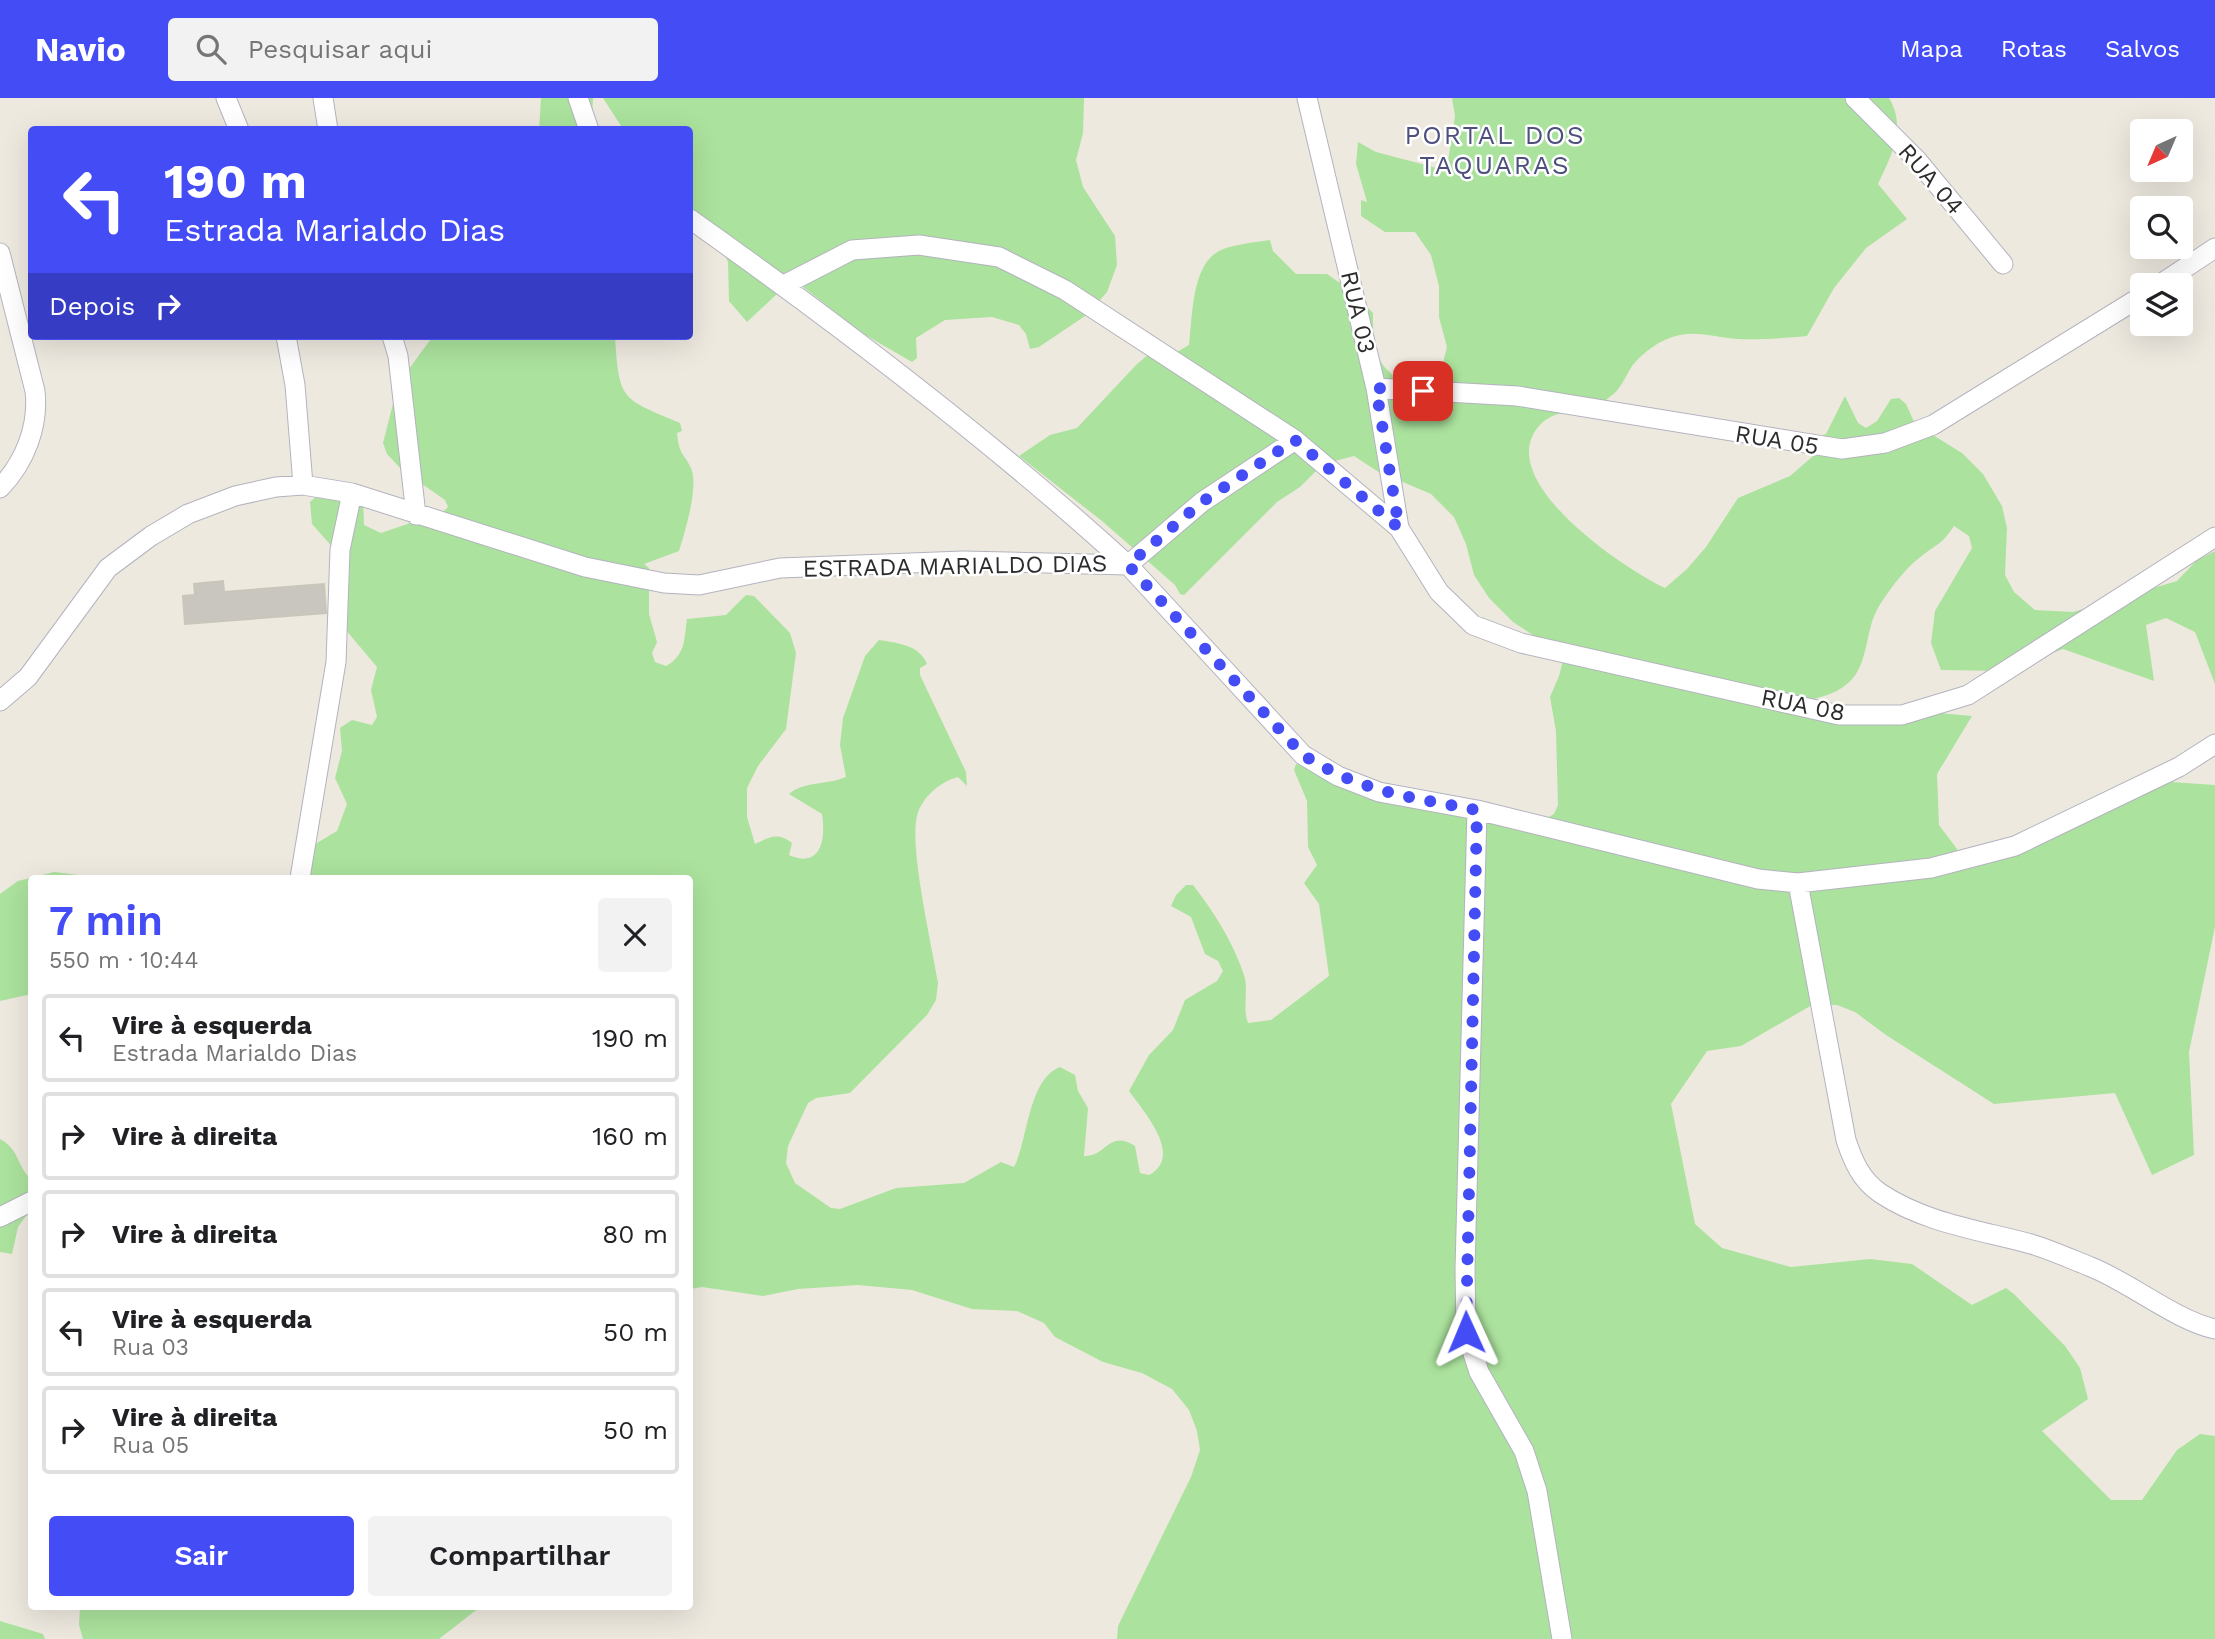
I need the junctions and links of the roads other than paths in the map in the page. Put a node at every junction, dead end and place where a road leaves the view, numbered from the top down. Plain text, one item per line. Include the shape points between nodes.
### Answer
1 (226, 98) edge
2 (323, 98) edge
3 (578, 98) edge
4 (1307, 98) edge
5 (1855, 98) edge
6 (237, 126) edge
7 (327, 126) edge
8 (588, 126) edge
9 (693, 221) edge
10 (2215, 248) edge
11 (0, 253) edge
12 (2003, 264) dead end
13 (2177, 273) edge
14 (784, 285) junction
15 (2130, 303) edge
16 (287, 340) edge
17 (393, 340) edge
18 (1376, 388) junction
19 (1295, 440) junction
20 (303, 485) junction
21 (0, 488) edge
22 (352, 493) junction
23 (416, 515) junction
24 (1399, 528) junction
25 (2215, 537) edge
26 (1128, 565) junction
27 (0, 701) edge
28 (2215, 744) edge
29 (1477, 810) junction
30 (300, 875) edge
31 (1798, 883) junction
32 (28, 1203) edge
33 (0, 1217) edge
34 (2215, 1329) edge
35 (1562, 1639) edge

1 - 6 street
2 - 7 street
3 - 8 street
4 - 18 street, RUA 03
5 - 12 street, RUA 04 via 1917,160
9 - 14 street
10 - 13 street
11 - 21 street via 37,411 14,471
14 - 19 street via 852,250 919,245 999,257 1065,290
14 - 26 street via 1051,494
15 - 18 street, RUA 05 via 1933,425 1885,443 1842,449 1517,396
16 - 20 street
17 - 23 street
18 - 24 street, RUA 03
19 - 24 street
19 - 26 street via 1202,502
20 - 22 street, ESTRADA MARIALDO DIAS
20 - 27 street, ESTRADA MARIALDO DIAS via 235,496 188,514 151,536 108,568 28,677
22 - 23 street, ESTRADA MARIALDO DIAS
22 - 30 street via 340,550 336,662
23 - 26 street, ESTRADA MARIALDO DIAS via 585,567 664,583 699,584 780,568 963,561
24 - 25 street, RUA 08 via 1438,592 1473,625 1521,643 1839,715 1902,715 1968,695
26 - 29 street, ESTRADA MARIALDO DIAS via 1303,755 1338,776 1379,792
28 - 31 street, ESTRADA MARIALDO DIAS via 2179,767 2015,846 1931,868
29 - 31 street, ESTRADA MARIALDO DIAS via 1758,879
29 - 35 street via 1466,1332 1479,1372 1524,1451 1537,1491
31 - 34 street via 1846,1140 1863,1178 1903,1207 2094,1268
32 - 33 street

